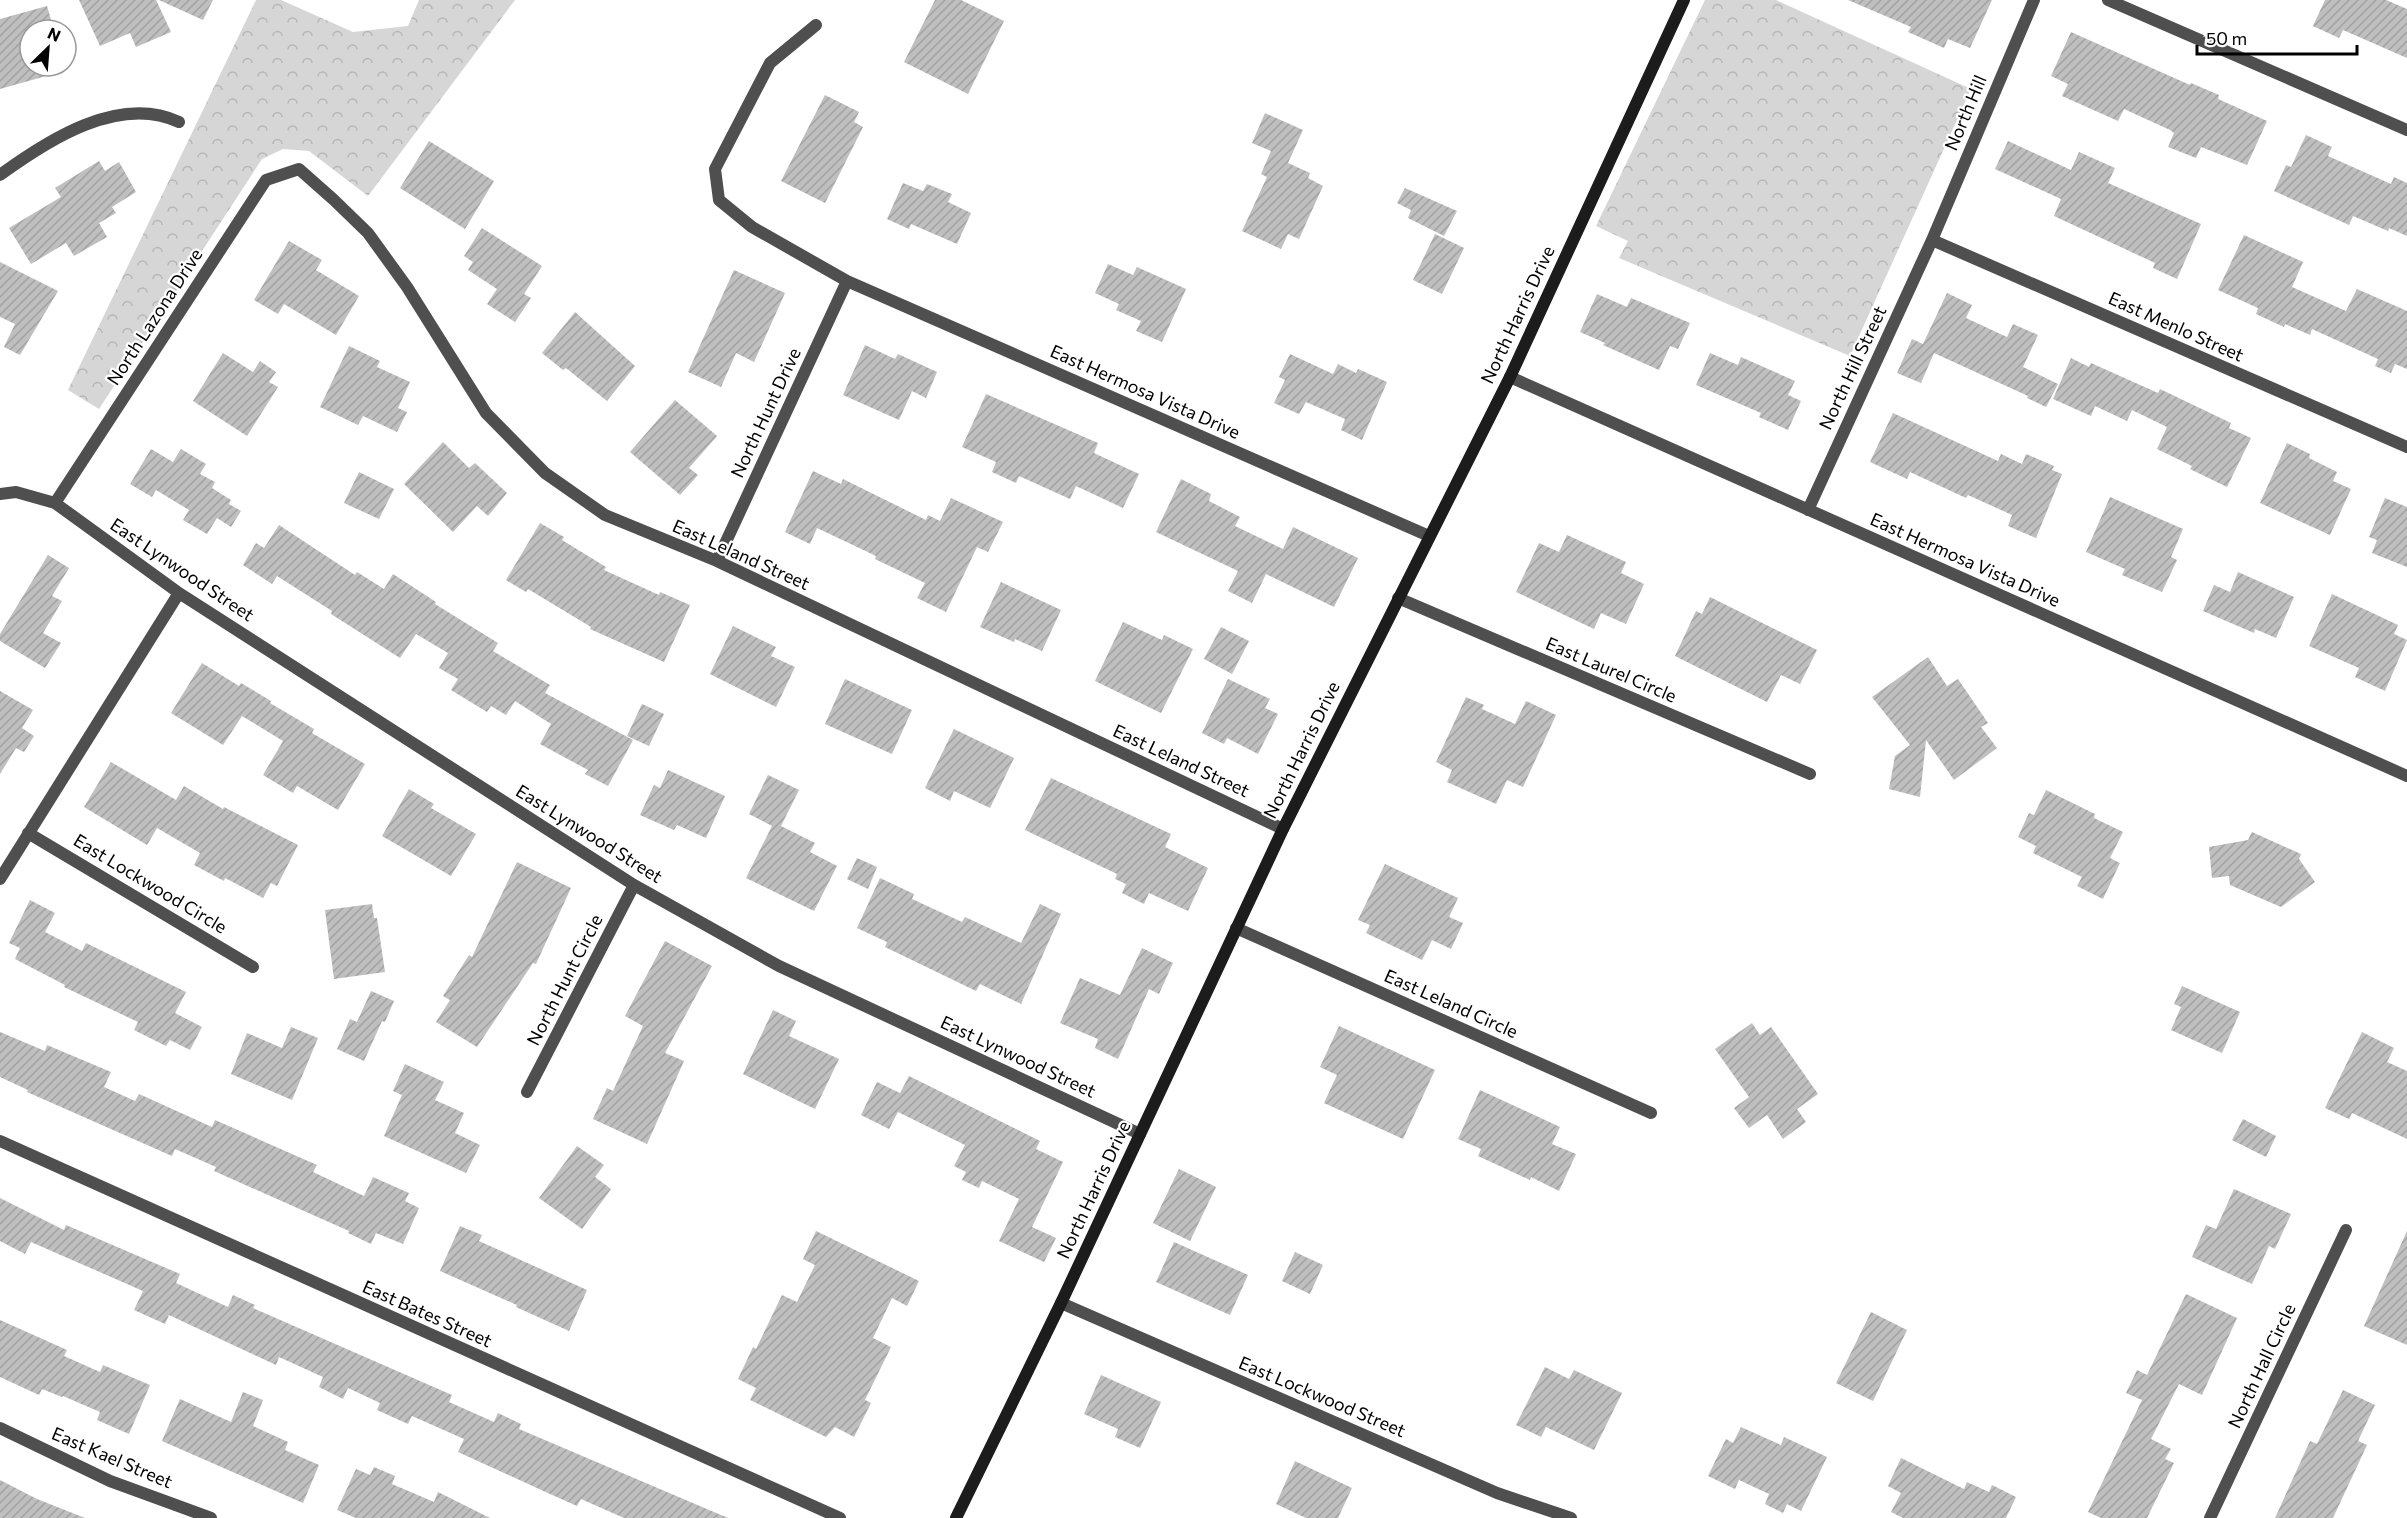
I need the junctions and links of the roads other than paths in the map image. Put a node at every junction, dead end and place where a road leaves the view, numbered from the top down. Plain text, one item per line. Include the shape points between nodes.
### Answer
1 (1684, 0) edge
2 (2034, 0) edge
3 (2108, 0) edge
4 (816, 25) dead end
5 (179, 122) dead end
6 (2407, 130) edge
7 (299, 170) joint
8 (0, 175) edge
9 (1932, 240) junction
10 (847, 281) junction
11 (1510, 377) junction
12 (2407, 447) edge
13 (0, 494) edge
14 (55, 503) junction
15 (1808, 510) junction
16 (1429, 536) junction
17 (717, 561) junction
18 (179, 593) junction
19 (1398, 598) junction
20 (1810, 774) dead end
21 (2407, 776) edge
22 (1283, 829) junction
23 (28, 832) junction
24 (0, 879) edge
25 (634, 885) junction
26 (1236, 928) junction
27 (253, 967) dead end
28 (527, 1092) dead end
29 (1651, 1113) dead end
30 (1140, 1134) junction
31 (0, 1141) edge
32 (2346, 1230) dead end
33 (1060, 1303) junction
34 (0, 1428) edge
35 (211, 1518) edge
36 (840, 1518) edge
37 (956, 1518) edge
38 (1571, 1518) edge
39 (2210, 1518) edge

1 - 11 street, North Harris Drive
2 - 9 street, North Hill
3 - 6 street
4 - 10 street, East Hermosa Vista Drive via 770,63 715,169 719,200 752,227
5 - 8 street via 166,116 128,112 71,130
7 - 14 street, North Lazona Drive via 266,180
7 - 17 street, East Leland Street via 368,233 407,287 486,413 545,473 605,515
9 - 12 street, East Menlo Street
9 - 15 street, North Hill Street
10 - 16 street, East Hermosa Vista Drive
10 - 17 street, North Hunt Drive
11 - 15 street, East Hermosa Vista Drive
11 - 16 street, North Harris Drive
13 - 14 street via 16,492
14 - 18 street, East Lynwood Street
15 - 21 street, East Hermosa Vista Drive
16 - 19 street, North Harris Drive
17 - 22 street, East Leland Street
18 - 23 street
18 - 25 street, East Lynwood Street
19 - 20 street, East Laurel Circle
19 - 22 street, North Harris Drive
22 - 26 street, North Harris Drive
23 - 24 street
23 - 27 street, East Lockwood Circle
25 - 28 street, North Hunt Circle
25 - 30 street, East Lynwood Street via 779,966
26 - 29 street, East Leland Circle
26 - 30 street, North Harris Drive
30 - 33 street, North Harris Drive
31 - 36 street, East Bates Street
32 - 39 street, North Hall Circle
33 - 37 street, North Harris Drive
33 - 38 street, East Lockwood Street via 1497,1493
34 - 35 street, East Kael Street via 110,1481

